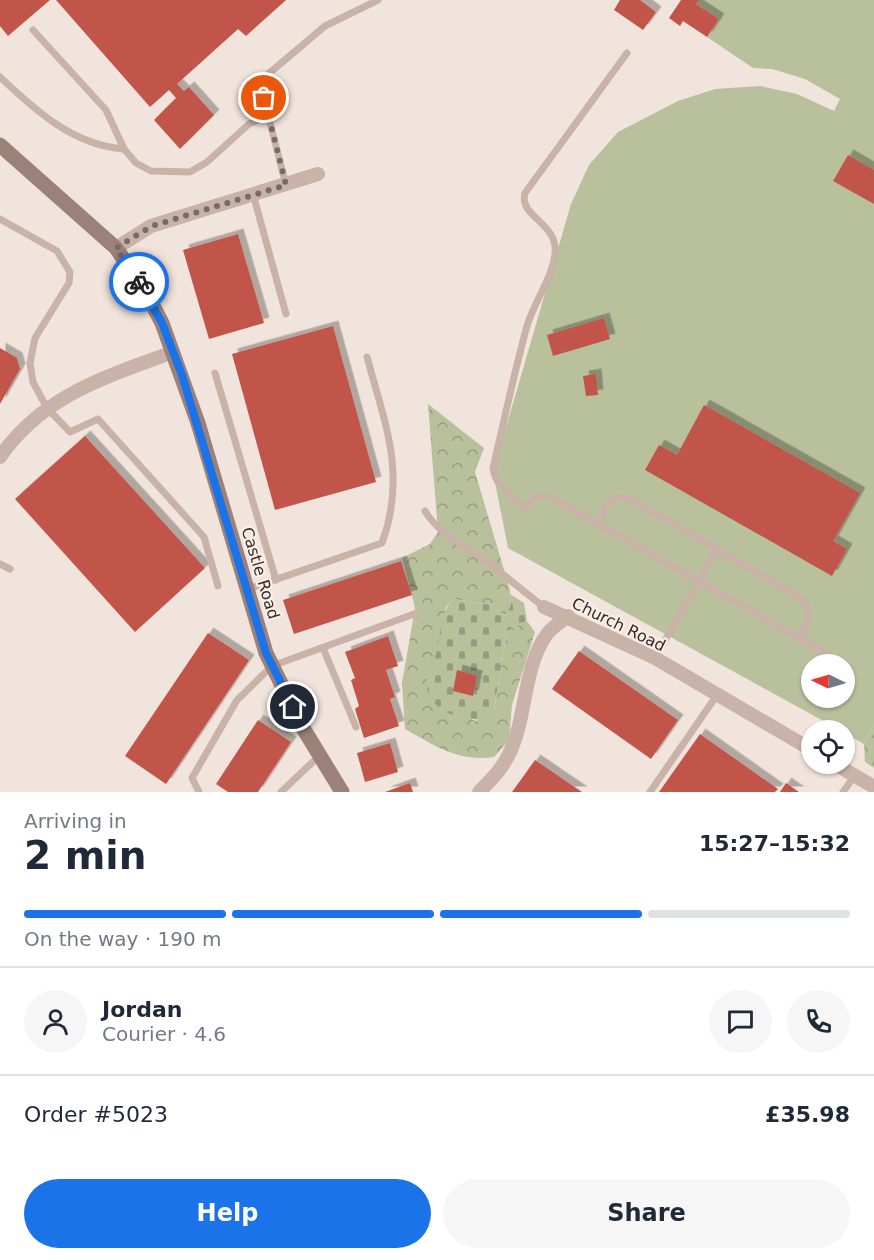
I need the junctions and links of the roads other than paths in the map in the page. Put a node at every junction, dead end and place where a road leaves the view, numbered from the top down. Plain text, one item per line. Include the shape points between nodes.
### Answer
1 (378, 0) edge
2 (33, 30) dead end
3 (627, 52) dead end
4 (0, 77) edge
5 (268, 115) junction
6 (0, 145) edge
7 (124, 149) junction
8 (318, 174) dead end
9 (286, 185) junction
10 (253, 194) junction
11 (0, 219) edge
12 (116, 248) junction
13 (286, 314) dead end
14 (173, 352) junction
15 (367, 357) dead end
16 (215, 373) dead end
17 (47, 408) junction
18 (0, 456) edge
19 (425, 511) dead end
20 (598, 524) junction
21 (717, 549) junction
22 (0, 564) edge
23 (9, 569) dead end
24 (276, 580) junction
25 (699, 581) junction
26 (218, 586) dead end
27 (248, 589) junction
28 (544, 607) joint
29 (414, 614) dead end
30 (568, 616) junction
31 (799, 638) junction
32 (322, 648) junction
33 (827, 654) edge
34 (655, 658) junction
35 (272, 666) junction
36 (717, 695) junction
37 (356, 727) dead end
38 (801, 744) edge
39 (319, 756) junction
40 (855, 775) joint
41 (874, 787) edge
42 (199, 792) edge
43 (281, 792) edge
44 (342, 792) edge
45 (479, 792) edge
46 (650, 792) edge
47 (843, 792) edge

1 - 5 lane via 325,26 260,81
2 - 7 lane via 106,110
3 - 20 lane via 525,193 528,210 552,232 555,255 528,324 493,468 502,488 526,508 535,497 549,496
4 - 7 lane via 62,129 104,147
5 - 7 lane via 249,124 190,172 151,171 136,163
5 - 9 lane
6 - 12 main road, Castle Road
8 - 9 street
9 - 10 street
10 - 12 street via 152,226
10 - 13 lane
11 - 17 lane via 57,251 70,272 69,283 35,338 32,354 33,382
12 - 14 main road, Castle Road via 143,287
14 - 17 street via 85,385
14 - 27 main road, Castle Road
15 - 24 lane via 395,465 391,511 382,543
16 - 24 lane
17 - 18 street
17 - 26 lane via 70,432 98,419 204,537
19 - 28 lane, Church Road via 433,524
20 - 21 lane via 610,501 627,497
20 - 25 lane
21 - 25 lane
21 - 31 lane via 803,598 810,616
22 - 23 lane
24 - 27 lane
25 - 31 lane
25 - 34 lane
27 - 35 main road, Castle Road
28 - 30 street, Church Road
29 - 32 lane
30 - 34 street, Church Road
30 - 45 street via 548,633 537,651 510,753
31 - 33 lane
32 - 35 lane
32 - 37 lane
34 - 36 street, Church Road
35 - 39 main road, Castle Road
35 - 42 lane via 237,700 192,778
36 - 38 street, Church Road
36 - 46 lane
39 - 43 lane
39 - 44 main road, Castle Road
40 - 41 street
40 - 47 lane

